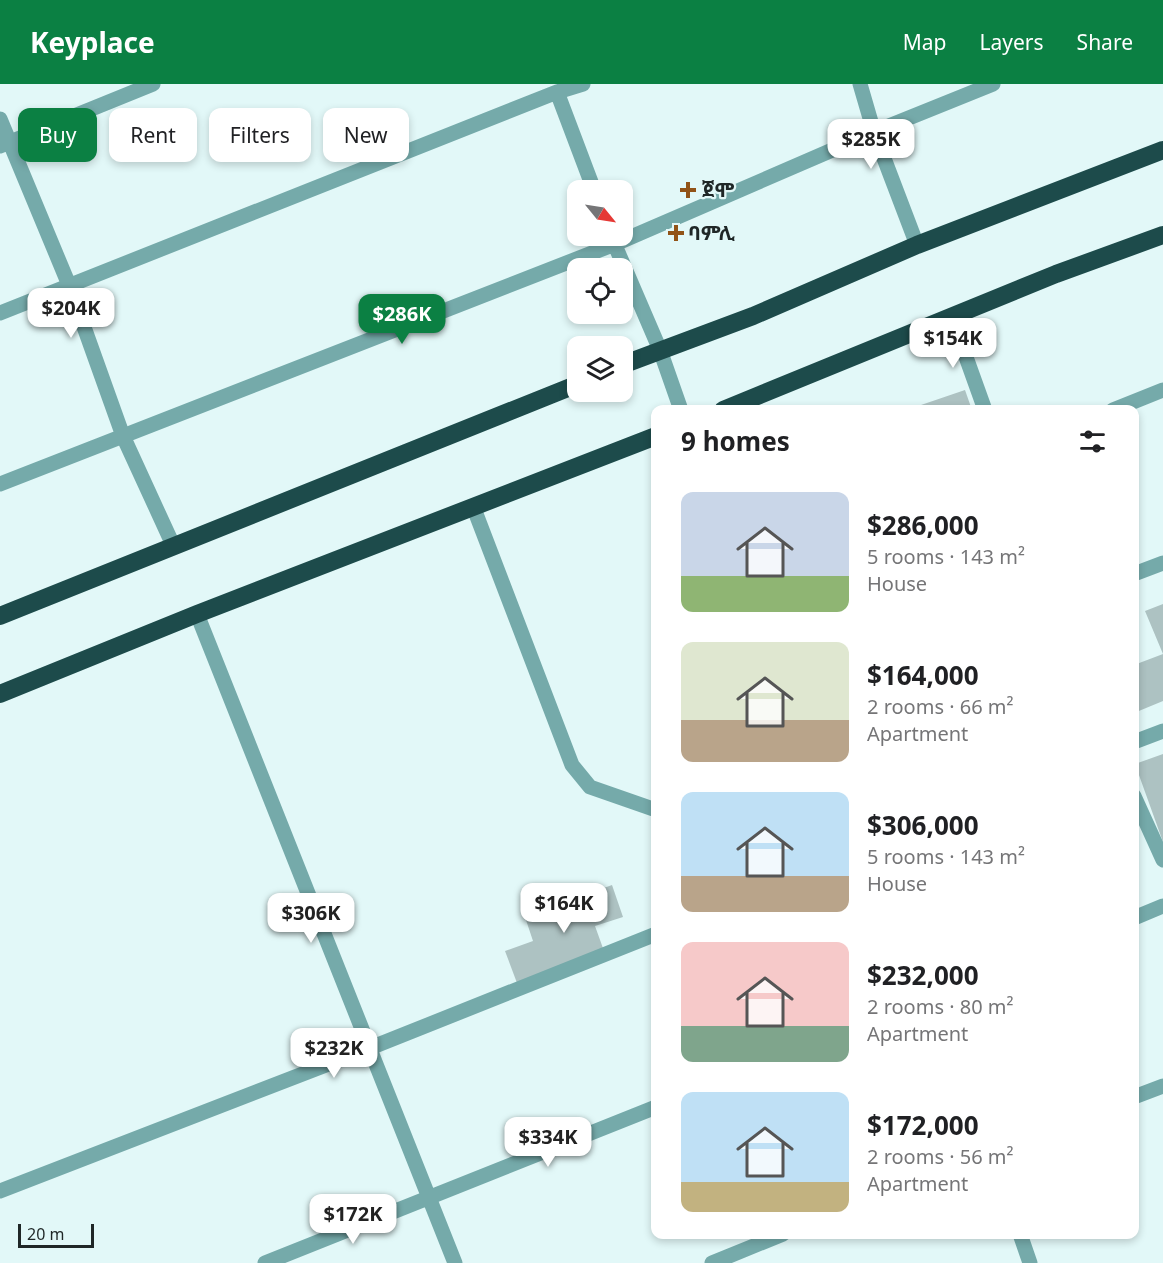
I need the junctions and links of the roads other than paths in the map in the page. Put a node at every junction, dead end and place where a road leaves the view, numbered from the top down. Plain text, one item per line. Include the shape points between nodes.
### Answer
1 (153, 84) edge
2 (583, 84) edge
3 (860, 84) edge
4 (993, 84) edge
5 (557, 93) junction
6 (0, 120) edge
7 (874, 132) junction
8 (4, 145) edge
9 (1163, 150) edge
10 (590, 180) edge
11 (633, 232) edge
12 (1163, 235) edge
13 (917, 245) junction
14 (598, 246) edge
15 (616, 246) edge
16 (69, 285) junction
17 (0, 313) edge
18 (951, 318) junction
19 (660, 350) junction
20 (633, 361) edge
21 (567, 388) edge
22 (1163, 390) edge
23 (679, 405) edge
24 (735, 405) edge
25 (983, 405) edge
26 (1126, 405) edge
27 (123, 436) junction
28 (651, 438) edge
29 (0, 484) edge
30 (473, 506) junction
31 (173, 545) junction
32 (1163, 563) edge
33 (1139, 572) edge
34 (197, 614) junction
35 (0, 616) edge
36 (0, 694) edge
37 (1163, 731) edge
38 (1139, 740) edge
39 (1139, 807) edge
40 (651, 808) edge
41 (1163, 860) edge
42 (1163, 906) edge
43 (1139, 916) edge
44 (651, 936) edge
45 (370, 1048) junction
46 (1163, 1086) edge
47 (1139, 1095) edge
48 (651, 1109) edge
49 (0, 1191) edge
50 (428, 1197) junction
51 (771, 1239) edge
52 (1022, 1239) edge
53 (265, 1263) edge
54 (455, 1263) edge
55 (712, 1263) edge
56 (1030, 1263) edge

1 - 8 street
2 - 5 street
3 - 7 street
4 - 7 street
5 - 10 street
5 - 16 street
6 - 8 street
7 - 11 street
7 - 13 street
8 - 16 street
9 - 13 highway
12 - 18 highway
13 - 19 highway via 753,316
14 - 27 street
15 - 19 street
16 - 17 street
16 - 27 street
18 - 24 highway
18 - 25 street
19 - 20 highway
19 - 23 street
21 - 31 highway
22 - 26 street
27 - 29 street
27 - 31 street
28 - 30 highway
30 - 34 highway
30 - 40 street via 572,765 590,787
31 - 35 highway
32 - 33 street
34 - 36 highway
34 - 45 street
37 - 38 street
39 - 41 street
42 - 43 street
44 - 45 street
45 - 49 street
45 - 50 street
46 - 47 street
48 - 50 street
50 - 53 street
50 - 54 street
51 - 55 street
52 - 56 street

